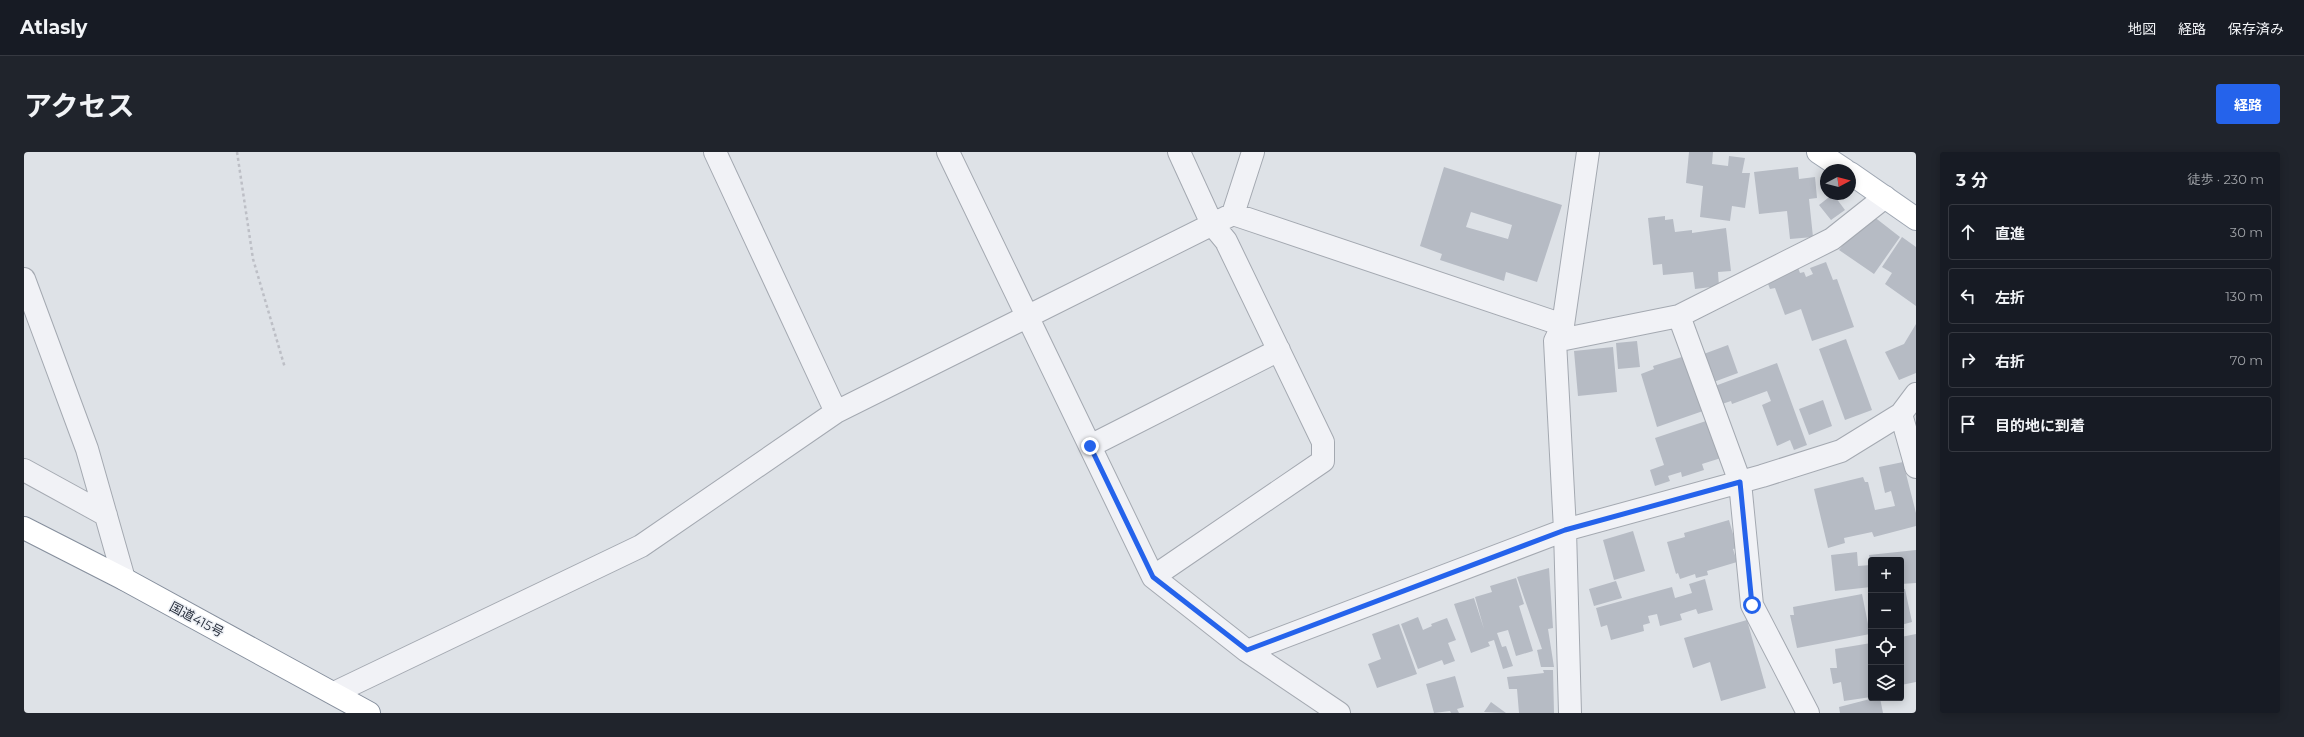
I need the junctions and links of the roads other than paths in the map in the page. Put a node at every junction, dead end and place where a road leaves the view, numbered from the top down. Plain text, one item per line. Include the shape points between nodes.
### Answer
1 (715, 152) edge
2 (948, 152) edge
3 (1179, 152) edge
4 (1253, 152) edge
5 (1588, 152) edge
6 (1816, 153) edge
7 (1835, 164) edge
8 (1856, 178) edge
9 (1885, 197) junction
10 (1233, 214) junction
11 (1916, 219) edge
12 (1212, 224) junction
13 (24, 279) edge
14 (1678, 316) junction
15 (1028, 317) junction
16 (1559, 333) junction
17 (1279, 350) junction
18 (1916, 394) edge
19 (836, 412) junction
20 (1901, 414) junction
21 (1090, 446) junction
22 (1916, 467) edge
23 (24, 470) edge
24 (1740, 482) junction
25 (106, 515) junction
26 (24, 528) edge
27 (1565, 530) junction
28 (1153, 577) junction
29 (124, 579) junction
30 (1247, 650) junction
31 (334, 693) junction
32 (369, 713) edge
33 (1339, 713) edge
34 (1570, 713) edge
35 (1808, 713) edge

1 - 19 street
2 - 15 street
3 - 12 street
4 - 10 street
5 - 16 street
6 - 7 main road
8 - 9 main road
9 - 11 main road
9 - 14 street via 1832,239
10 - 12 street
10 - 16 street
12 - 15 street
12 - 17 street via 1226,241
13 - 25 street via 87,448
14 - 16 street
14 - 24 street
15 - 19 street
15 - 21 street
16 - 27 street
17 - 21 street
17 - 28 street via 1323,442 1323,461
18 - 20 street
19 - 31 street via 641,546
20 - 22 street
20 - 24 street via 1841,451
21 - 28 street
23 - 25 street
24 - 27 street
24 - 35 street via 1752,605
25 - 29 street
26 - 29 main road, 国道415号
27 - 30 street
27 - 34 street
28 - 30 street
29 - 31 main road, 国道415号
30 - 33 street
31 - 32 main road, 国道415号

